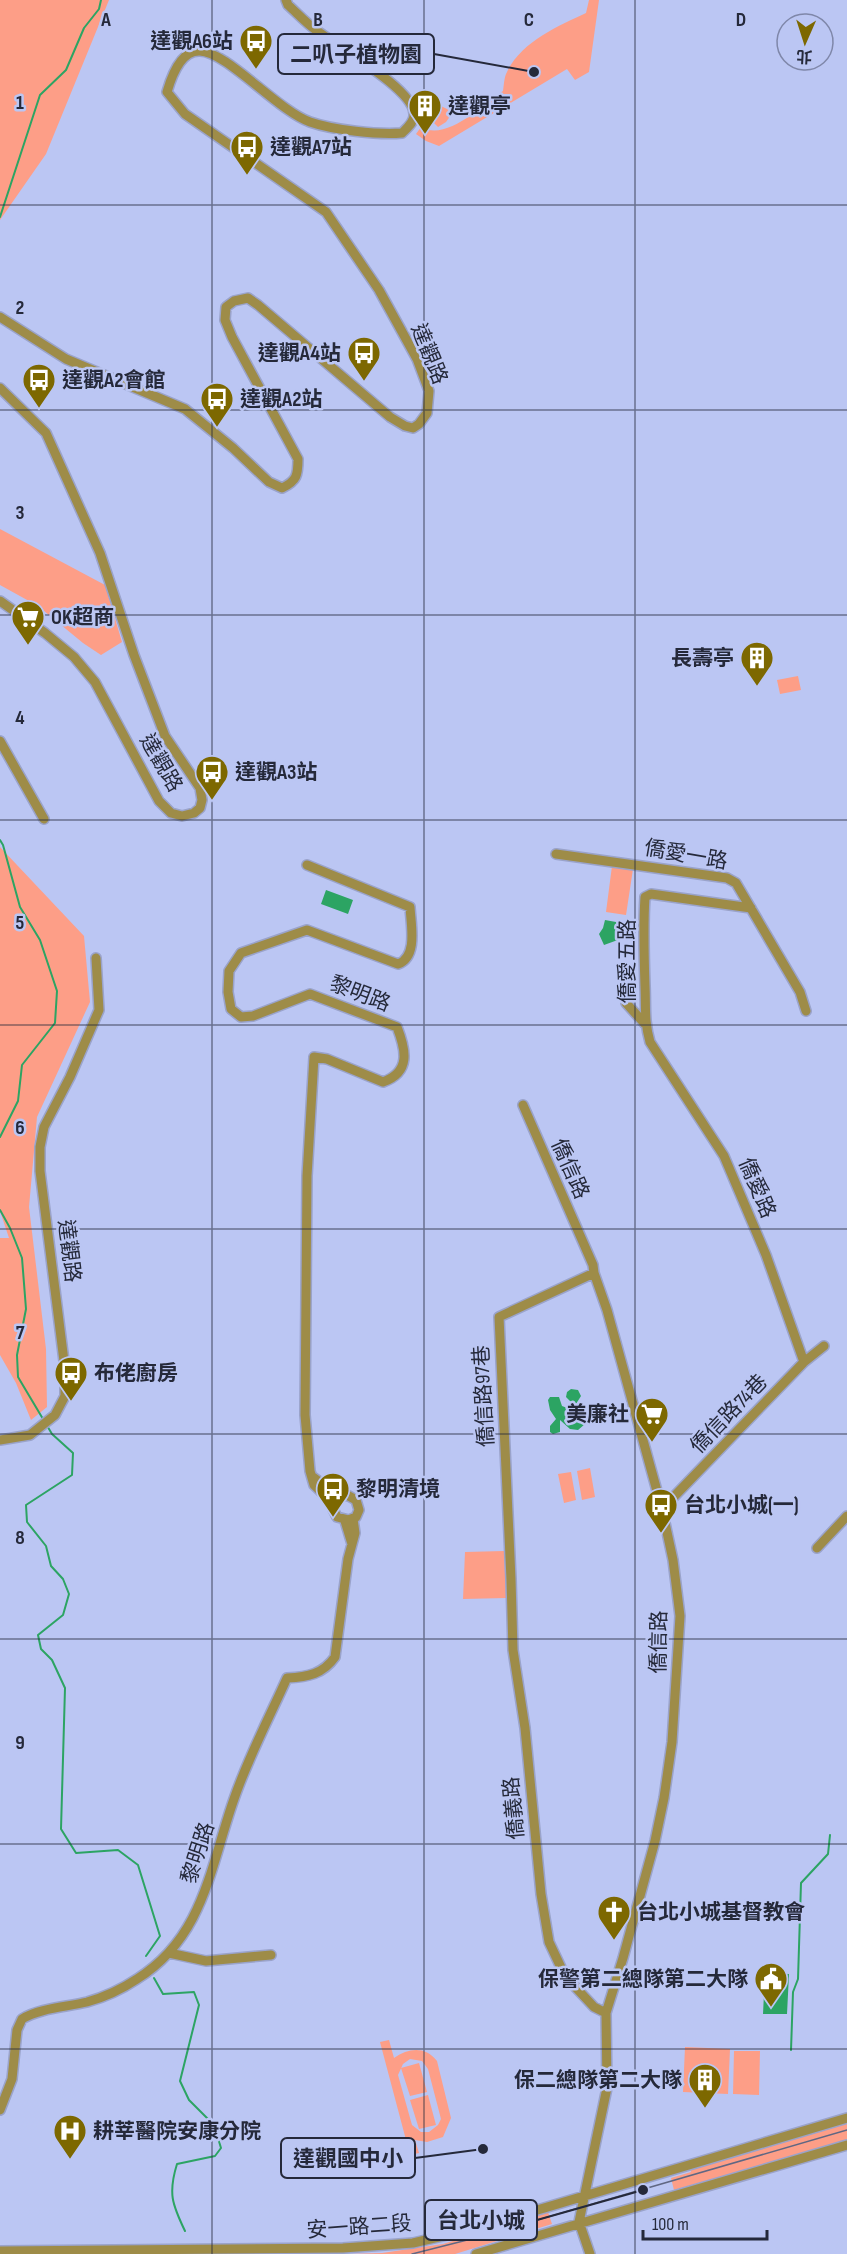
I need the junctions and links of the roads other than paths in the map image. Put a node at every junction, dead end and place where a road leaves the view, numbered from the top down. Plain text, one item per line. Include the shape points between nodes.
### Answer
1 (286, 0) edge
2 (0, 316) edge
3 (0, 388) edge
4 (0, 601) edge
5 (0, 741) edge
6 (44, 819) dead end
7 (556, 854) dead end
8 (307, 865) dead end
9 (751, 908) junction
10 (96, 958) dead end
11 (626, 1003) dead end
12 (806, 1011) dead end
13 (645, 1024) junction
14 (523, 1105) dead end
15 (594, 1273) junction
16 (824, 1346) dead end
17 (804, 1362) junction
18 (0, 1440) edge
19 (337, 1501) junction
20 (662, 1509) junction
21 (847, 1516) edge
22 (349, 1520) junction
23 (817, 1548) dead end
24 (511, 1579) joint
25 (169, 1953) junction
26 (271, 1955) dead end
27 (606, 2013) junction
28 (0, 2110) edge
29 (847, 2118) edge
30 (847, 2145) edge
31 (584, 2195) junction
32 (579, 2222) junction
33 (0, 2251) edge
34 (476, 2254) edge
35 (590, 2254) edge

1 - 2 street, 達觀路 via 315,30 400,90 414,113 413,121 402,133 370,133 309,122 213,53 190,53 171,76 167,92 185,114 326,212 379,290 417,359 429,391 427,413 419,424 413,428 390,417 248,298 234,301 226,307 225,320 298,459 294,482 282,488 269,482 185,409 66,359
3 - 4 street, 達觀路 via 46,433 100,553 165,736 200,788 200,808 182,816 171,813 159,801 95,682 74,657
5 - 6 street
7 - 9 street, 僑愛一路 via 727,878 736,883
8 - 19 street, 黎明路 via 410,907 409,958 398,964 307,930 241,953 229,970 231,1009 241,1017 310,994 397,1027 404,1044 401,1069 394,1078 383,1082 327,1059 314,1058 307,1176 305,1415 314,1485
9 - 12 street, 僑愛一路 via 800,992
9 - 13 street, 僑愛五路 via 651,894 645,897
10 - 18 street, 達觀路 via 99,1010 44,1127 40,1147 65,1396 56,1415 30,1435
11 - 13 street
13 - 17 street, 僑愛路 via 650,1042 724,1156 766,1255
14 - 15 street, 僑信路
15 - 20 street, 僑信路
15 - 24 street, 僑信路97巷 via 499,1317
16 - 17 street, 僑信路74巷
17 - 20 street, 僑信路74巷
19 - 22 street, 黎明路 via 333,1509 337,1517
19 - 22 street, 黎明路 via 347,1495 356,1500 359,1510
20 - 27 street, 僑信路 via 680,1616 672,1743 655,1841
21 - 23 street
22 - 25 street, 黎明路 via 352,1544 336,1657 327,1668 307,1677 287,1678 234,1797 198,1912
24 - 27 street, 僑義路 via 513,1650 549,1942 565,1976 594,2007
25 - 26 street via 206,1961
25 - 28 street, 黎明路 via 120,1989 21,2019 12,2079
27 - 31 street, 僑信路 via 606,2088
29 - 31 street, 安一路二段
30 - 32 street
31 - 32 street, 僑信路
31 - 33 street, 安一路二段 via 443,2237 381,2247
32 - 34 street
32 - 35 street

